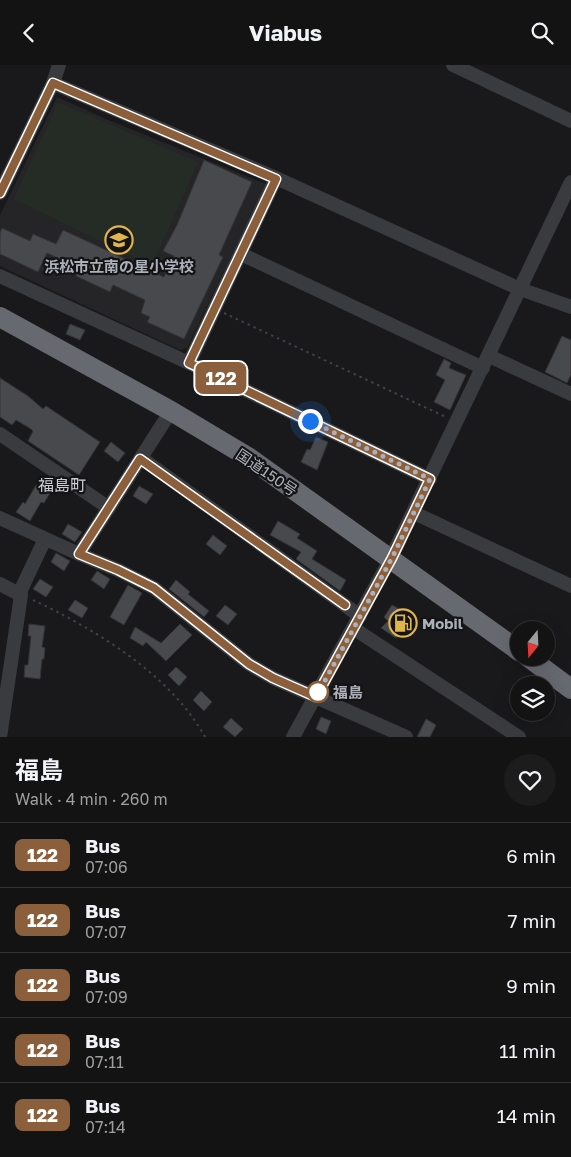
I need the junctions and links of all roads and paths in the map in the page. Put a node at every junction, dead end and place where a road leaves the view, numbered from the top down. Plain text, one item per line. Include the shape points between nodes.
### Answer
1 (58, 65) edge
2 (453, 65) edge
3 (53, 83) junction
4 (571, 121) edge
5 (276, 179) junction
6 (571, 182) edge
7 (0, 190) edge
8 (241, 253) junction
9 (0, 276) edge
10 (520, 289) junction
11 (571, 307) edge
12 (215, 308) junction
13 (0, 317) edge
14 (486, 362) junction
15 (189, 363) junction
16 (571, 394) edge
17 (171, 411) junction
18 (457, 423) junction
19 (0, 434) edge
20 (140, 459) junction
21 (430, 479) junction
22 (109, 508) junction
23 (414, 513) junction
24 (0, 518) edge
25 (45, 539) junction
26 (79, 554) junction
27 (392, 558) junction
28 (0, 585) edge
29 (571, 586) edge
30 (20, 594) junction
31 (357, 622) junction
32 (510, 644) edge
33 (540, 666) edge
34 (571, 689) edge
35 (316, 697) junction
36 (0, 737) edge
37 (206, 737) edge
38 (293, 737) edge
39 (406, 737) edge
40 (520, 737) edge

1 - 3 street
2 - 4 street
3 - 5 street
3 - 7 street
5 - 8 street
5 - 10 street
6 - 10 street
8 - 12 street
8 - 14 street
9 - 15 street
10 - 11 street
10 - 14 street
12 - 15 street
12 - 18 path
13 - 17 highway, 国道150号
14 - 16 street
14 - 18 street
15 - 21 street
17 - 20 street
17 - 27 highway, 国道150号 via 248,457
18 - 21 street
19 - 22 street
20 - 22 street
20 - 31 street
21 - 23 street
22 - 26 street
23 - 27 street
23 - 29 street
24 - 25 street
25 - 26 street
25 - 30 street
26 - 35 street via 154,588 249,664
27 - 31 street
27 - 32 highway, 国道150号
28 - 30 street
30 - 36 street
30 - 37 path via 84,626 129,656 181,704
31 - 35 street
31 - 40 street
33 - 34 highway
35 - 38 street
35 - 39 street

